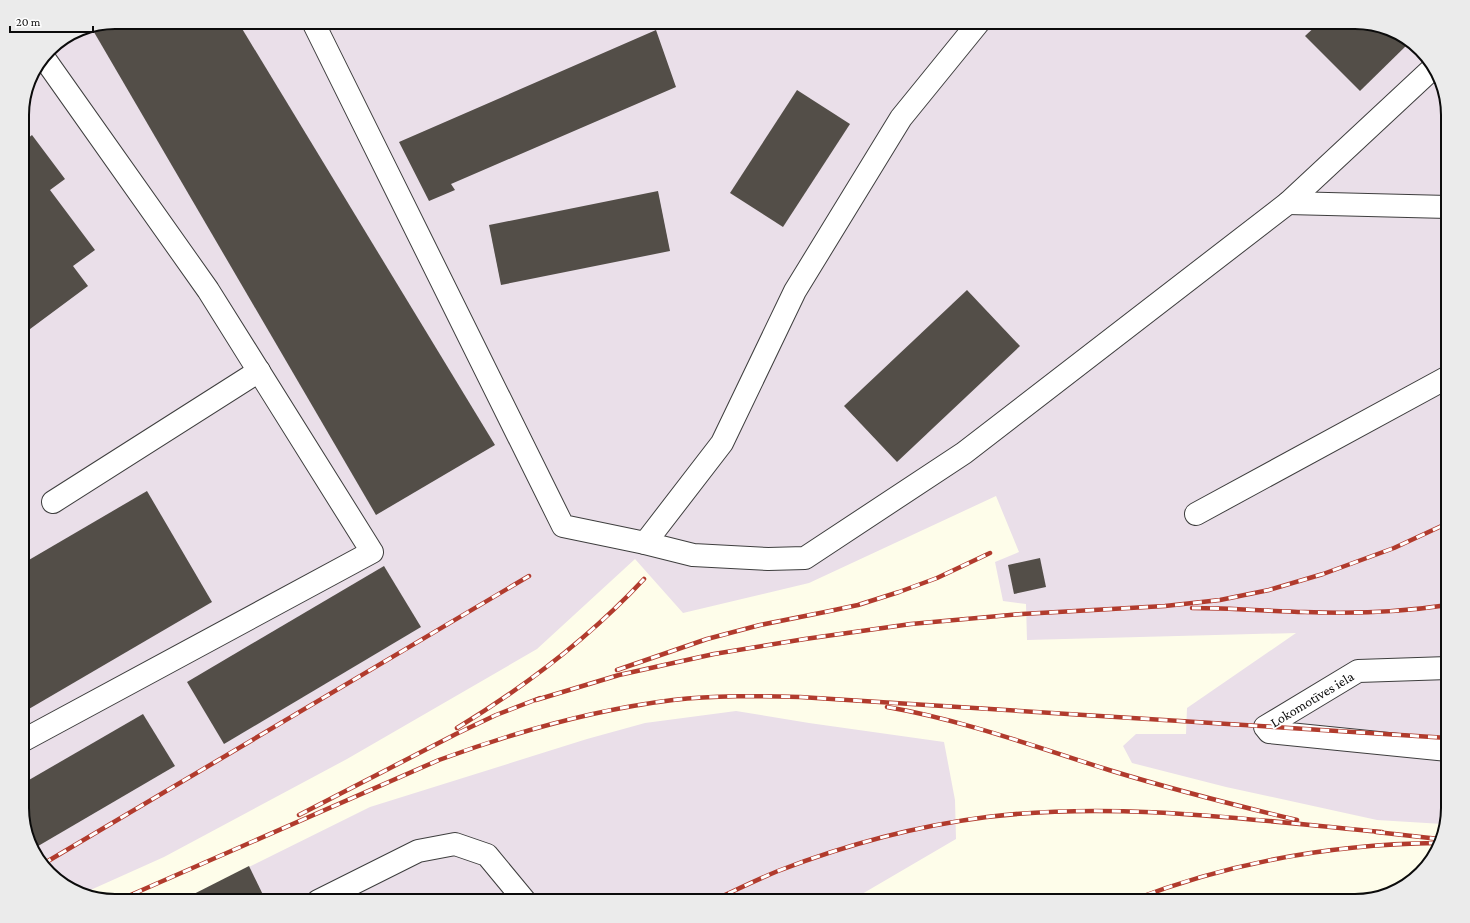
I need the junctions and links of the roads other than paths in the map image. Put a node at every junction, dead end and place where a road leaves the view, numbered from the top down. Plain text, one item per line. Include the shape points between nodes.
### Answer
1 (316, 29) edge
2 (973, 29) edge
3 (47, 62) edge
4 (1429, 72) edge
5 (1288, 203) junction
6 (1441, 207) edge
7 (259, 371) junction
8 (1441, 381) edge
9 (53, 502) dead end
10 (1196, 514) dead end
11 (645, 543) junction
12 (1441, 668) edge
13 (29, 737) edge
14 (1441, 749) edge
15 (332, 894) edge
16 (518, 894) edge

1 - 11 lane via 563,526
2 - 11 lane via 900,118 795,291 722,443
3 - 7 lane via 208,290
4 - 5 lane
5 - 6 lane
5 - 11 lane via 964,454 805,558 693,555
7 - 9 lane
7 - 13 lane via 372,552
8 - 10 lane
12 - 14 lane, Lokomotīves iela via 1358,671 1265,726 1269,732
15 - 16 lane via 418,851 455,844 487,855

